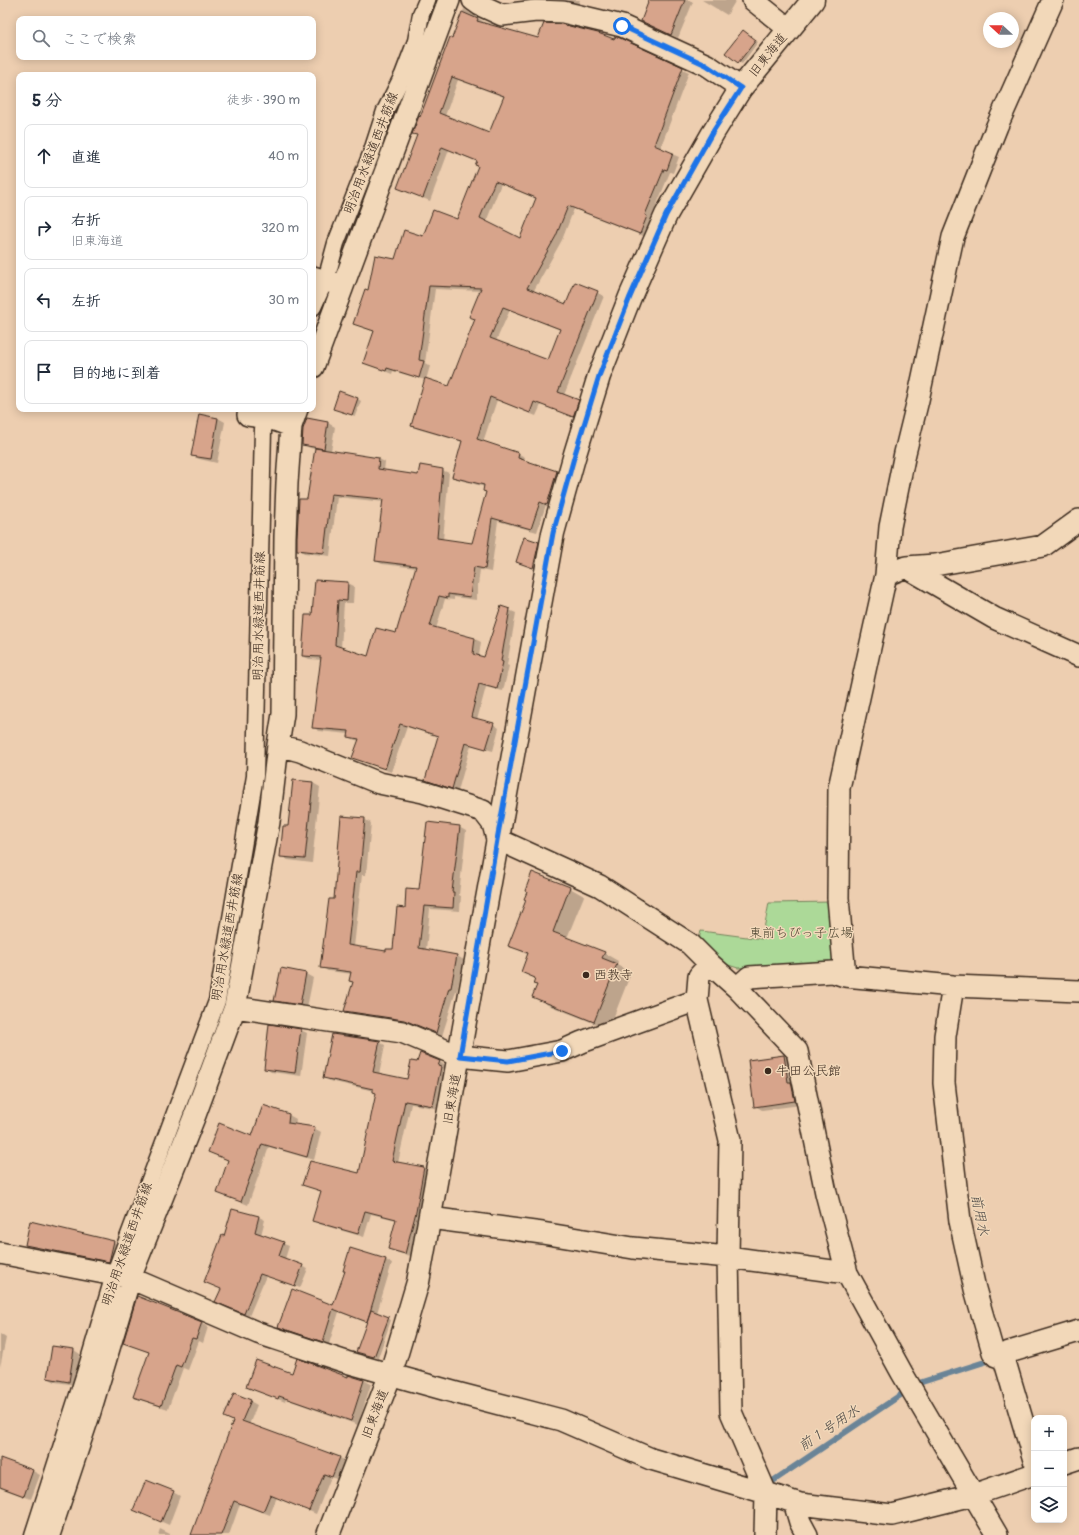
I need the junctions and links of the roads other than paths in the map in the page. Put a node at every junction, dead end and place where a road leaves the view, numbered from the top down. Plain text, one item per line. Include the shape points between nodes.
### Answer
1 (426, 0) edge
2 (449, 0) edge
3 (473, 0) edge
4 (753, 0) edge
5 (813, 0) edge
6 (1053, 0) edge
7 (789, 29) junction
8 (741, 88) junction
9 (327, 281) edge
10 (316, 301) edge
11 (316, 349) edge
12 (271, 414) edge
13 (248, 415) dead end
14 (294, 418) edge
15 (1079, 520) edge
16 (906, 567) junction
17 (886, 575) junction
18 (1079, 656) edge
19 (278, 745) junction
20 (497, 840) junction
21 (710, 964) junction
22 (846, 976) junction
23 (953, 986) junction
24 (737, 988) junction
25 (1079, 991) edge
26 (697, 1000) junction
27 (235, 1007) junction
28 (460, 1056) junction
29 (430, 1218) junction
30 (0, 1253) edge
31 (728, 1257) junction
32 (847, 1272) junction
33 (122, 1277) junction
34 (1079, 1331) edge
35 (1002, 1357) junction
36 (391, 1373) junction
37 (1031, 1451) edge
38 (1079, 1458) edge
39 (1067, 1462) edge
40 (1031, 1475) edge
41 (766, 1493) junction
42 (973, 1495) junction
43 (794, 1502) junction
44 (33, 1535) edge
45 (49, 1535) edge
46 (328, 1535) edge
47 (765, 1535) edge
48 (807, 1535) edge
49 (997, 1535) edge

1 - 9 street, 明治用水緑道西井筋線 via 416,41 385,111 336,243
2 - 9 street
3 - 8 street via 480,6 502,15 536,11 564,12 622,26 706,65
4 - 7 street
5 - 7 street, 旧東海道
6 - 17 street via 997,126 953,237 890,528
7 - 8 street, 旧東海道
8 - 20 street, 旧東海道 via 712,133 666,215 599,376 553,533
9 - 10 street, 明治用水緑道西井筋線
9 - 11 street
12 - 13 street
12 - 14 street
12 - 33 street, 明治用水緑道西井筋線 via 264,429 255,776 221,979 217,1001
14 - 19 street via 285,529 284,714
15 - 16 street via 1043,546 936,565
16 - 17 street
16 - 18 street via 994,618
17 - 22 street via 839,788 838,898
19 - 20 street via 379,782 423,792 483,812 493,824
19 - 27 street via 269,822
20 - 21 street via 600,886 690,944
20 - 28 street, 旧東海道
21 - 24 street
21 - 26 street via 699,976
22 - 23 street
22 - 24 street via 834,972 749,977
23 - 25 street
23 - 35 street via 945,1036 944,1083 960,1221 975,1289 993,1352
24 - 32 street via 798,1051 826,1193
26 - 28 street via 562,1051 508,1061
26 - 31 street via 730,1140
27 - 28 street via 402,1032
27 - 33 street via 195,1115
28 - 29 street, 旧東海道
29 - 31 street via 633,1248
29 - 36 street, 旧東海道 via 418,1282
30 - 33 street
31 - 32 street
31 - 41 street via 731,1412
32 - 42 street
33 - 36 street via 258,1333 346,1362
33 - 44 street, 明治用水緑道西井筋線 via 86,1370
33 - 45 street via 89,1415
34 - 35 street
35 - 37 street
36 - 41 street via 561,1420 650,1459
36 - 46 street, 旧東海道
38 - 39 street
40 - 42 street
41 - 43 street
41 - 47 street
42 - 43 street via 892,1515
42 - 49 street
43 - 48 street

